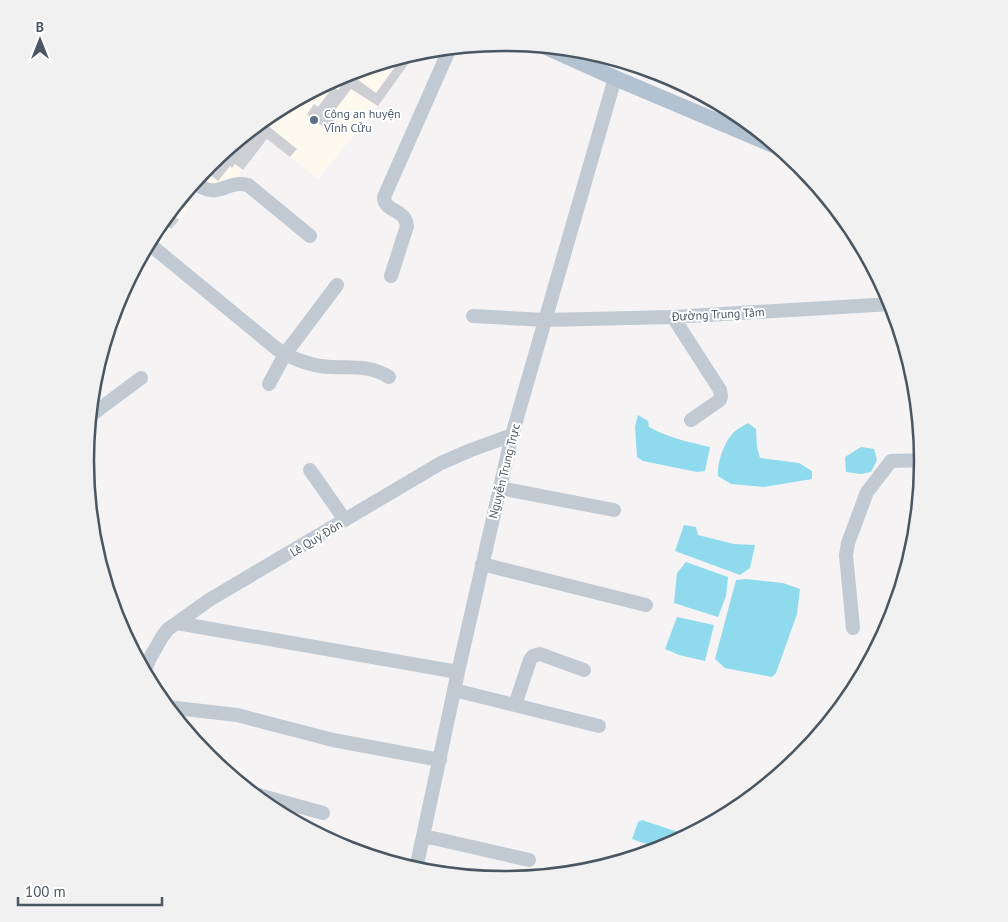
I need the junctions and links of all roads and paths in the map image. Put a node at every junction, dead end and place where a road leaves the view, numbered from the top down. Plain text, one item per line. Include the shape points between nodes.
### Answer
1 (447, 56) edge
2 (567, 57) edge
3 (615, 78) junction
4 (754, 137) edge
5 (200, 187) edge
6 (310, 236) dead end
7 (154, 248) edge
8 (391, 276) dead end
9 (337, 285) dead end
10 (883, 305) edge
11 (473, 316) dead end
12 (673, 317) junction
13 (545, 320) junction
14 (285, 354) junction
15 (389, 377) dead end
16 (141, 378) dead end
17 (270, 384) dead end
18 (98, 410) edge
19 (691, 420) dead end
20 (512, 435) junction
21 (914, 461) edge
22 (310, 470) dead end
23 (500, 488) junction
24 (614, 510) dead end
25 (345, 520) junction
26 (482, 564) junction
27 (646, 606) dead end
28 (177, 623) junction
29 (853, 628) dead end
30 (148, 663) edge
31 (584, 670) dead end
32 (458, 672) junction
33 (454, 690) junction
34 (515, 705) junction
35 (177, 707) edge
36 (599, 726) dead end
37 (440, 760) junction
38 (272, 799) edge
39 (323, 814) dead end
40 (424, 836) junction
41 (529, 860) dead end
42 (418, 862) edge

1 - 8 street via 383,200 403,216 407,226
2 - 3 main road
3 - 4 main road
3 - 13 street, Nguyễn Trung Trực
5 - 6 street via 215,191 237,184 248,185
7 - 14 street
9 - 14 street
10 - 12 street, Đường Trung Tâm
11 - 13 street, Đường Trung Tâm
12 - 13 street, Đường Trung Tâm
12 - 19 street via 720,390 720,400
13 - 20 street, Nguyễn Trung Trực
14 - 15 street via 320,366 356,367
14 - 17 street
16 - 18 street
20 - 23 street, Nguyễn Trung Trực
20 - 25 street, Lê Quý Đôn via 441,463
21 - 29 street via 891,462 867,492 848,543 846,554
22 - 25 street
23 - 24 street
23 - 26 street, Nguyễn Trung Trực
25 - 28 street, Lê Quý Đôn via 209,600
26 - 27 street
26 - 32 street, Nguyễn Trung Trực
28 - 30 street, Lê Quý Đôn via 168,629
28 - 32 street
31 - 34 street via 540,654 533,656
32 - 33 street, Nguyễn Trung Trực
33 - 34 street
33 - 37 street, Nguyễn Trung Trực
34 - 36 street
35 - 37 street via 237,715 333,740
37 - 40 street, Nguyễn Trung Trực
38 - 39 street
40 - 41 street
40 - 42 street, Nguyễn Trung Trực

